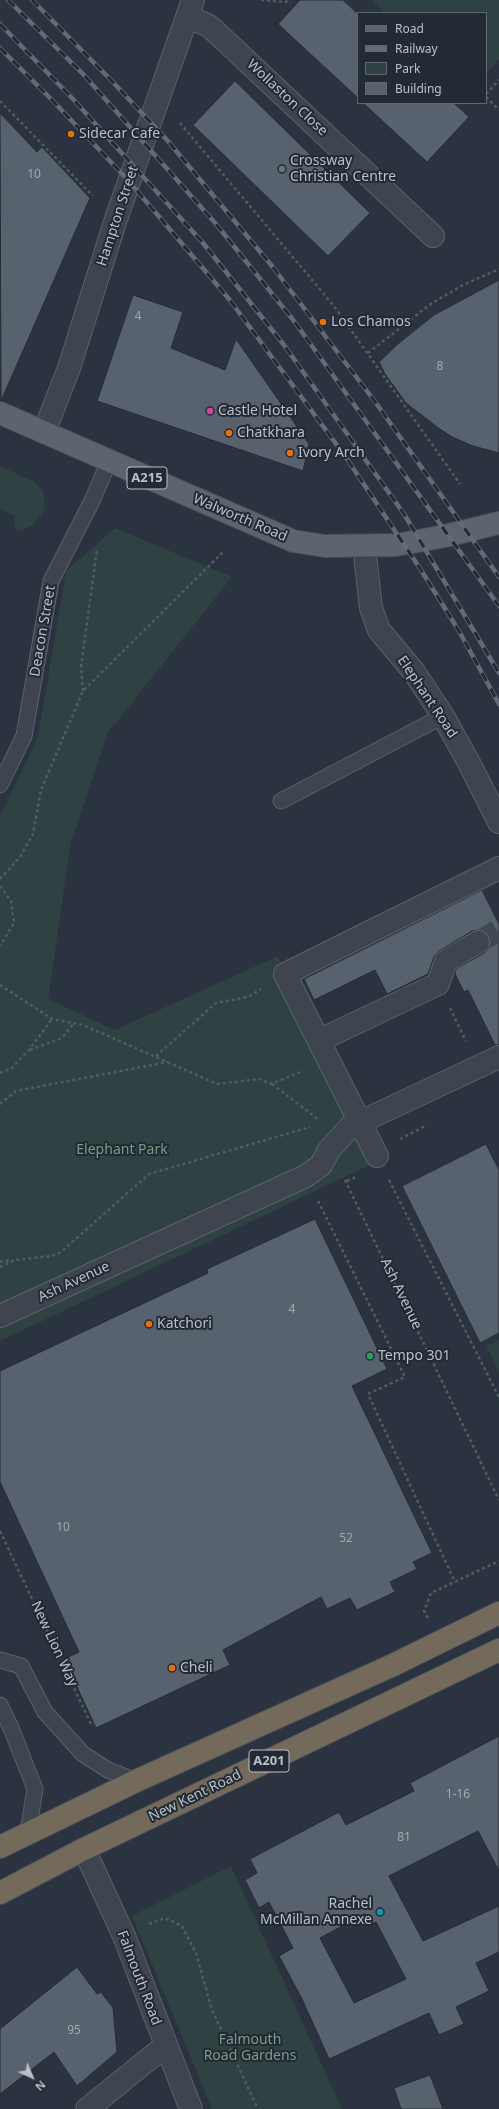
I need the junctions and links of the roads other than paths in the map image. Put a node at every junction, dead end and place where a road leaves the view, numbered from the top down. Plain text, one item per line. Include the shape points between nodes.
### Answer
1 (191, 8) edge
2 (433, 236) dead end
3 (0, 413) edge
4 (44, 432) junction
5 (109, 460) junction
6 (497, 523) edge
7 (364, 546) junction
8 (443, 716) junction
9 (0, 785) edge
10 (281, 801) dead end
11 (499, 822) edge
12 (499, 868) edge
13 (478, 942) tunnel mouth
14 (320, 1040) junction
15 (499, 1057) edge
16 (356, 1125) junction
17 (377, 1156) road end
18 (0, 1316) edge
19 (499, 1613) edge
20 (499, 1650) edge
21 (0, 1660) edge
22 (0, 1705) edge
23 (136, 1781) junction
24 (28, 1832) junction
25 (0, 1847) edge
26 (84, 1849) junction
27 (0, 1893) edge
28 (165, 2046) junction
29 (87, 2109) edge
30 (191, 2109) edge

1 - 2 street, Wollaston Close
1 - 4 street, Hampton Street via 116,219 69,368
3 - 4 main road, Walworth Road / A215
4 - 5 main road, Walworth Road / A215
5 - 7 main road, Walworth Road / A215 via 293,541 325,546
5 - 9 lane, Deacon Street via 51,581 24,736
6 - 7 main road, Walworth Road / A215 via 396,545
7 - 8 street, Elephant Road via 371,608 379,630 414,672
8 - 10 lane
8 - 11 street, Elephant Road
12 - 14 street via 285,974
13 - 14 street via 446,961 438,984
14 - 16 street
15 - 16 street
16 - 17 street
16 - 18 street, Ash Avenue via 329,1150 313,1171
19 - 23 highway, A201 via 386,1668
20 - 26 highway, New Kent Road / A201
21 - 23 lane via 21,1666 45,1712 83,1754 108,1770
22 - 24 lane via 35,1789
23 - 24 highway, A201
24 - 25 highway, A201
26 - 27 highway, New Kent Road / A201
26 - 28 street, Falmouth Road via 124,1936
28 - 29 street
28 - 30 street, Falmouth Road

